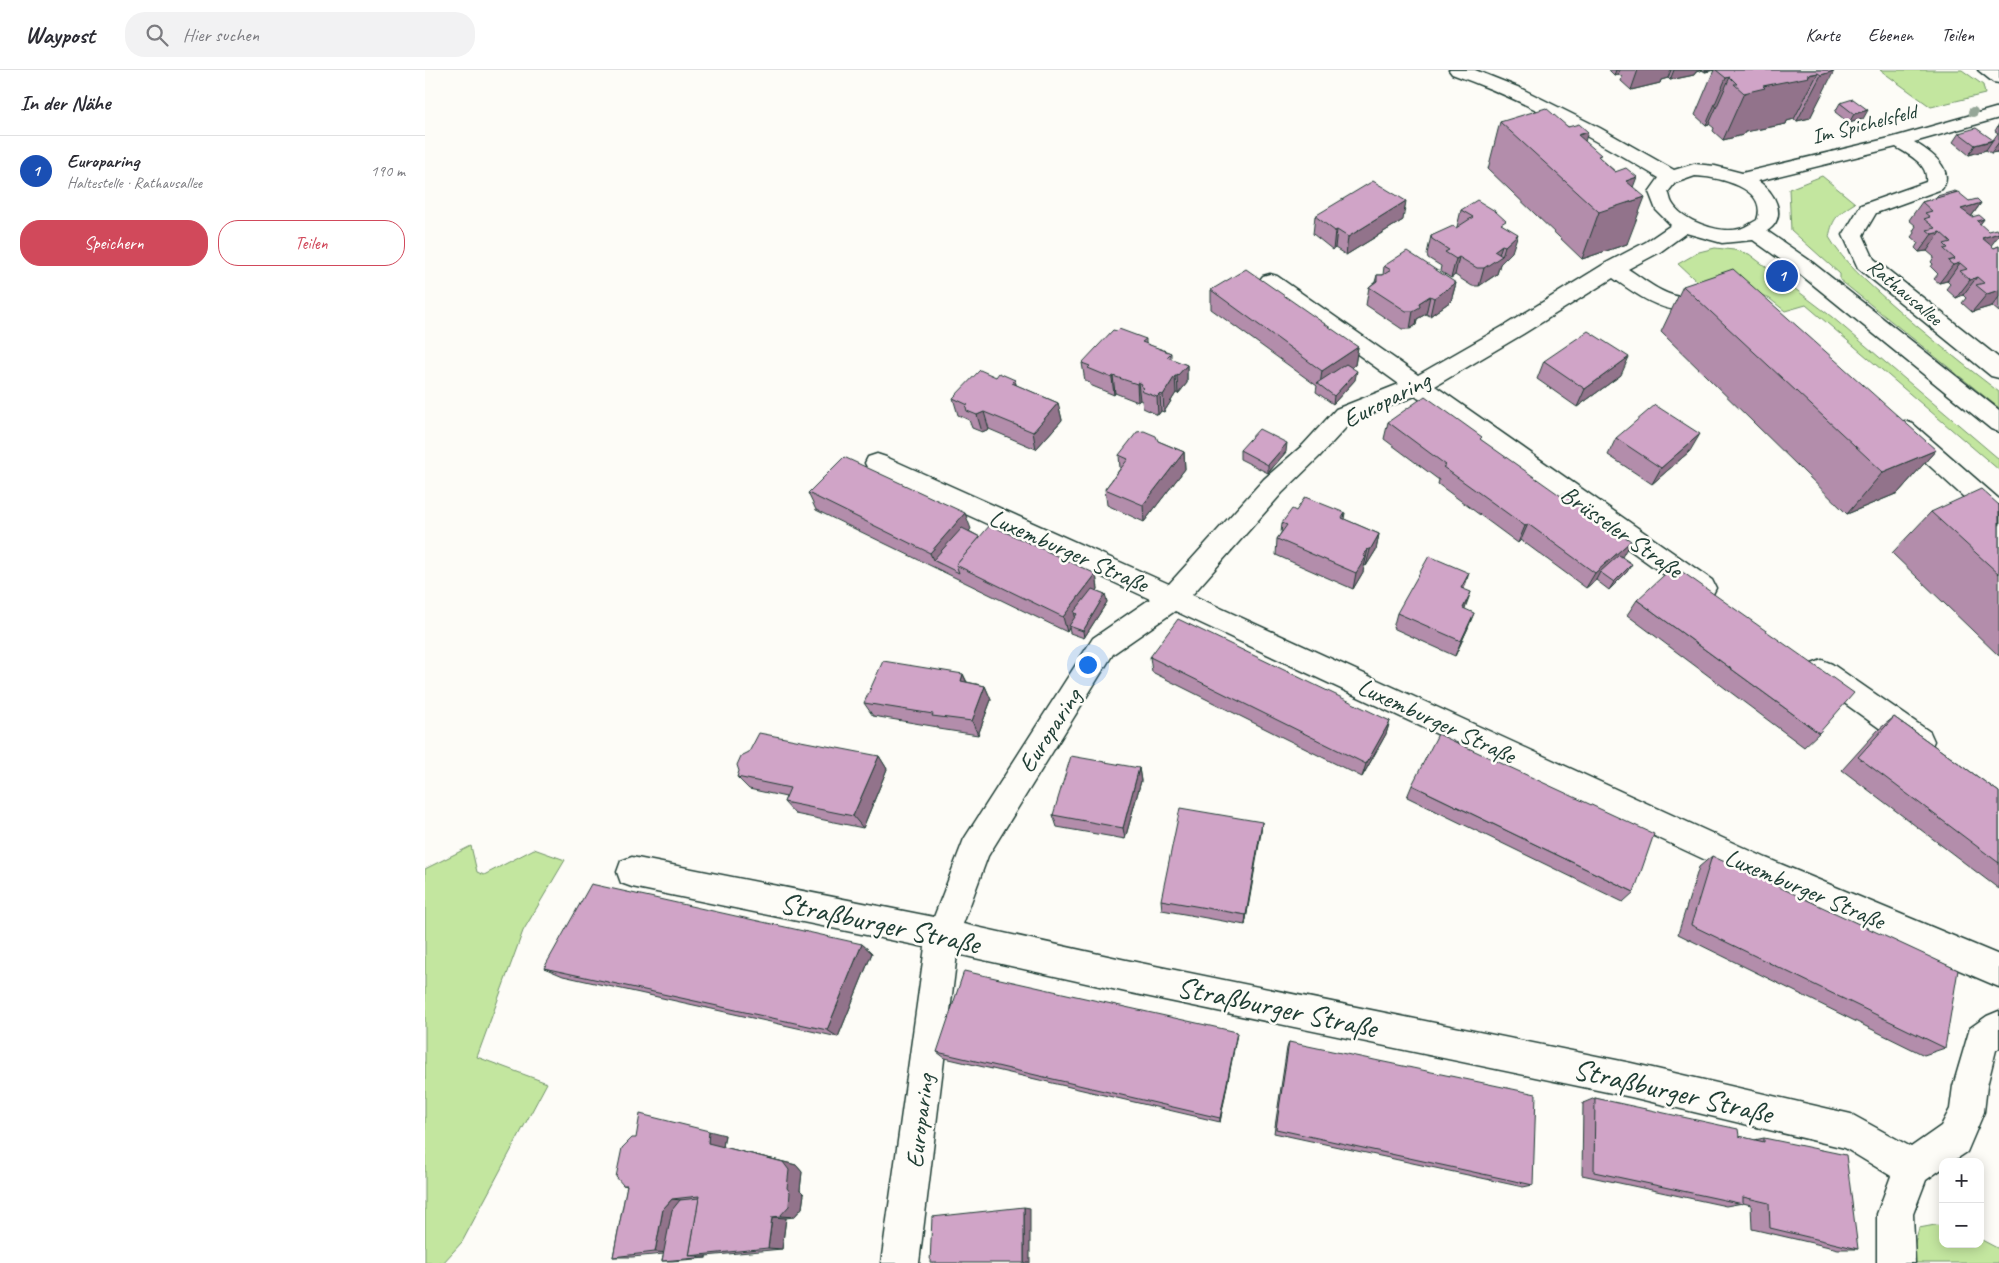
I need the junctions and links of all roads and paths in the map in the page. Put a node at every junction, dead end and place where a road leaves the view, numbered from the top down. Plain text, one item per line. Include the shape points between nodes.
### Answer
1 (1457, 70) edge
2 (1987, 70) edge
3 (1999, 78) edge
4 (1999, 112) edge
5 (1899, 141) junction
6 (1671, 177) junction
7 (1741, 179) junction
8 (1684, 225) junction
9 (1754, 231) junction
10 (1613, 268) junction
11 (1270, 281) dead end
12 (1731, 297) edge
13 (1999, 370) edge
14 (1417, 386) junction
15 (1890, 416) edge
16 (1999, 423) edge
17 (877, 463) dead end
18 (1999, 514) edge
19 (1173, 598) junction
20 (1721, 601) edge
21 (1801, 657) edge
22 (1936, 752) edge
23 (632, 872) dead end
24 (943, 935) junction
25 (1999, 970) edge
26 (1999, 1028) edge
27 (1912, 1168) junction
28 (900, 1263) edge
29 (1896, 1263) edge

1 - 6 street via 1549,108
2 - 3 street
4 - 5 street, Im Spichelsfeld
5 - 7 street, Im Spichelsfeld
5 - 13 street, Rathausallee via 1933,166 1938,176 1935,185 1868,209 1853,235 1865,263
6 - 7 street via 1681,172 1709,171
6 - 8 street via 1662,184 1659,194 1661,205
7 - 9 street via 1763,196 1768,206 1769,216
8 - 9 street via 1728,236
8 - 10 street, Europaring via 1653,247
9 - 16 street, Rathausallee via 1802,265
10 - 12 street via 1652,295 1686,304 1701,298
10 - 14 street, Europaring
11 - 14 street, Brüsseler Straße
14 - 19 street, Europaring via 1344,415 1273,486
14 - 20 street, Brüsseler Straße
15 - 18 street
17 - 19 street, Luxemburger Straße
19 - 24 street, Europaring via 1103,646 975,849
19 - 25 street, Luxemburger Straße via 1755,868
21 - 22 street
23 - 24 street, Straßburger Straße
24 - 27 street, Straßburger Straße via 1631,1080 1851,1132
24 - 28 street, Europaring
26 - 27 street via 1982,1040 1967,1112 1954,1139
27 - 29 street via 1895,1214

